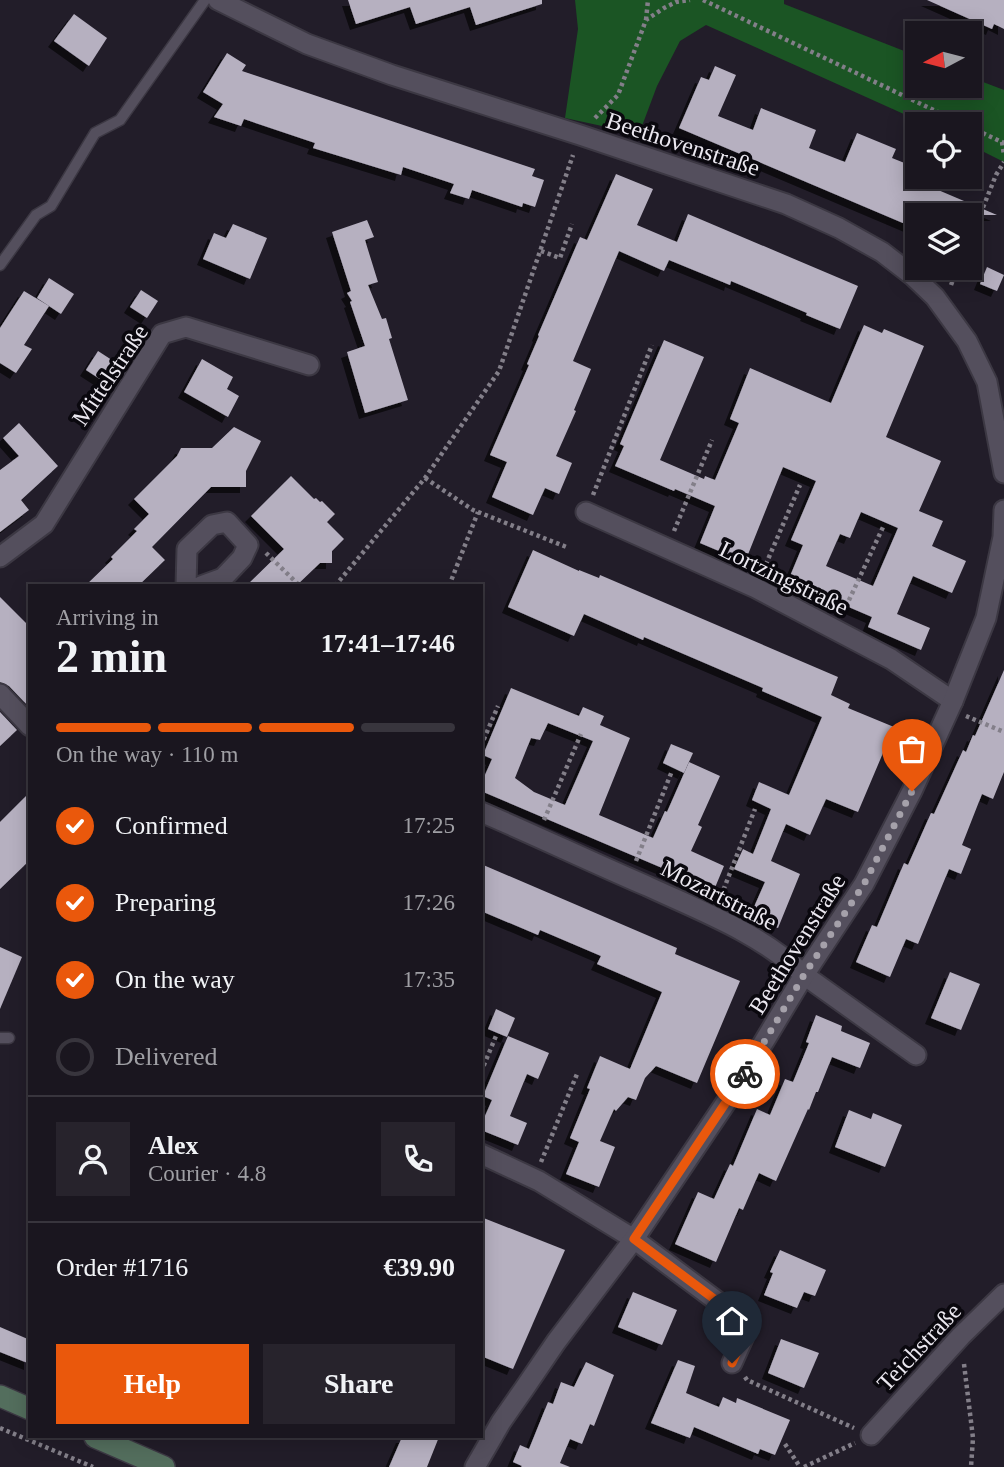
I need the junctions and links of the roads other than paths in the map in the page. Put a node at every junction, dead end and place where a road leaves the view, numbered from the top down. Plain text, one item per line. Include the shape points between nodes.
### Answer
1 (205, 0) edge
2 (218, 0) edge
3 (0, 265) edge
4 (309, 365) dead end
5 (1004, 473) edge
6 (1004, 510) edge
7 (586, 512) road end
8 (0, 557) edge
9 (186, 584) edge
10 (206, 584) edge
11 (0, 694) edge
12 (953, 701) junction
13 (28, 724) edge
14 (483, 813) edge
15 (804, 975) junction
16 (916, 1055) dead end
17 (483, 1155) edge
18 (634, 1239) junction
19 (1004, 1294) edge
20 (732, 1363) dead end
21 (0, 1396) edge
22 (28, 1408) edge
23 (871, 1435) road end
24 (97, 1438) edge
25 (164, 1467) edge
26 (475, 1467) edge

1 - 3 lane via 120,120 95,133 51,205 36,215
2 - 5 street, Beethovenstraße via 307,44 392,75 786,204 882,252 935,297 967,341 987,383
4 - 8 street, Mittelstraße via 186,327 162,334 44,524
6 - 12 street, Beethovenstraße via 986,618
7 - 12 street, Lortzingstraße via 756,588 891,659
9 - 10 street via 187,549 212,525 227,522 248,545 223,578
11 - 13 street
12 - 15 street, Beethovenstraße via 864,884
14 - 15 street, Mozartstraße via 764,943
15 - 16 street, Mozartstraße
15 - 18 street, Beethovenstraße via 741,1080
17 - 18 street via 535,1179
18 - 20 street via 749,1325
18 - 26 street, Beethovenstraße via 550,1351
19 - 23 street, Teichstraße
21 - 22 main road
24 - 25 main road

